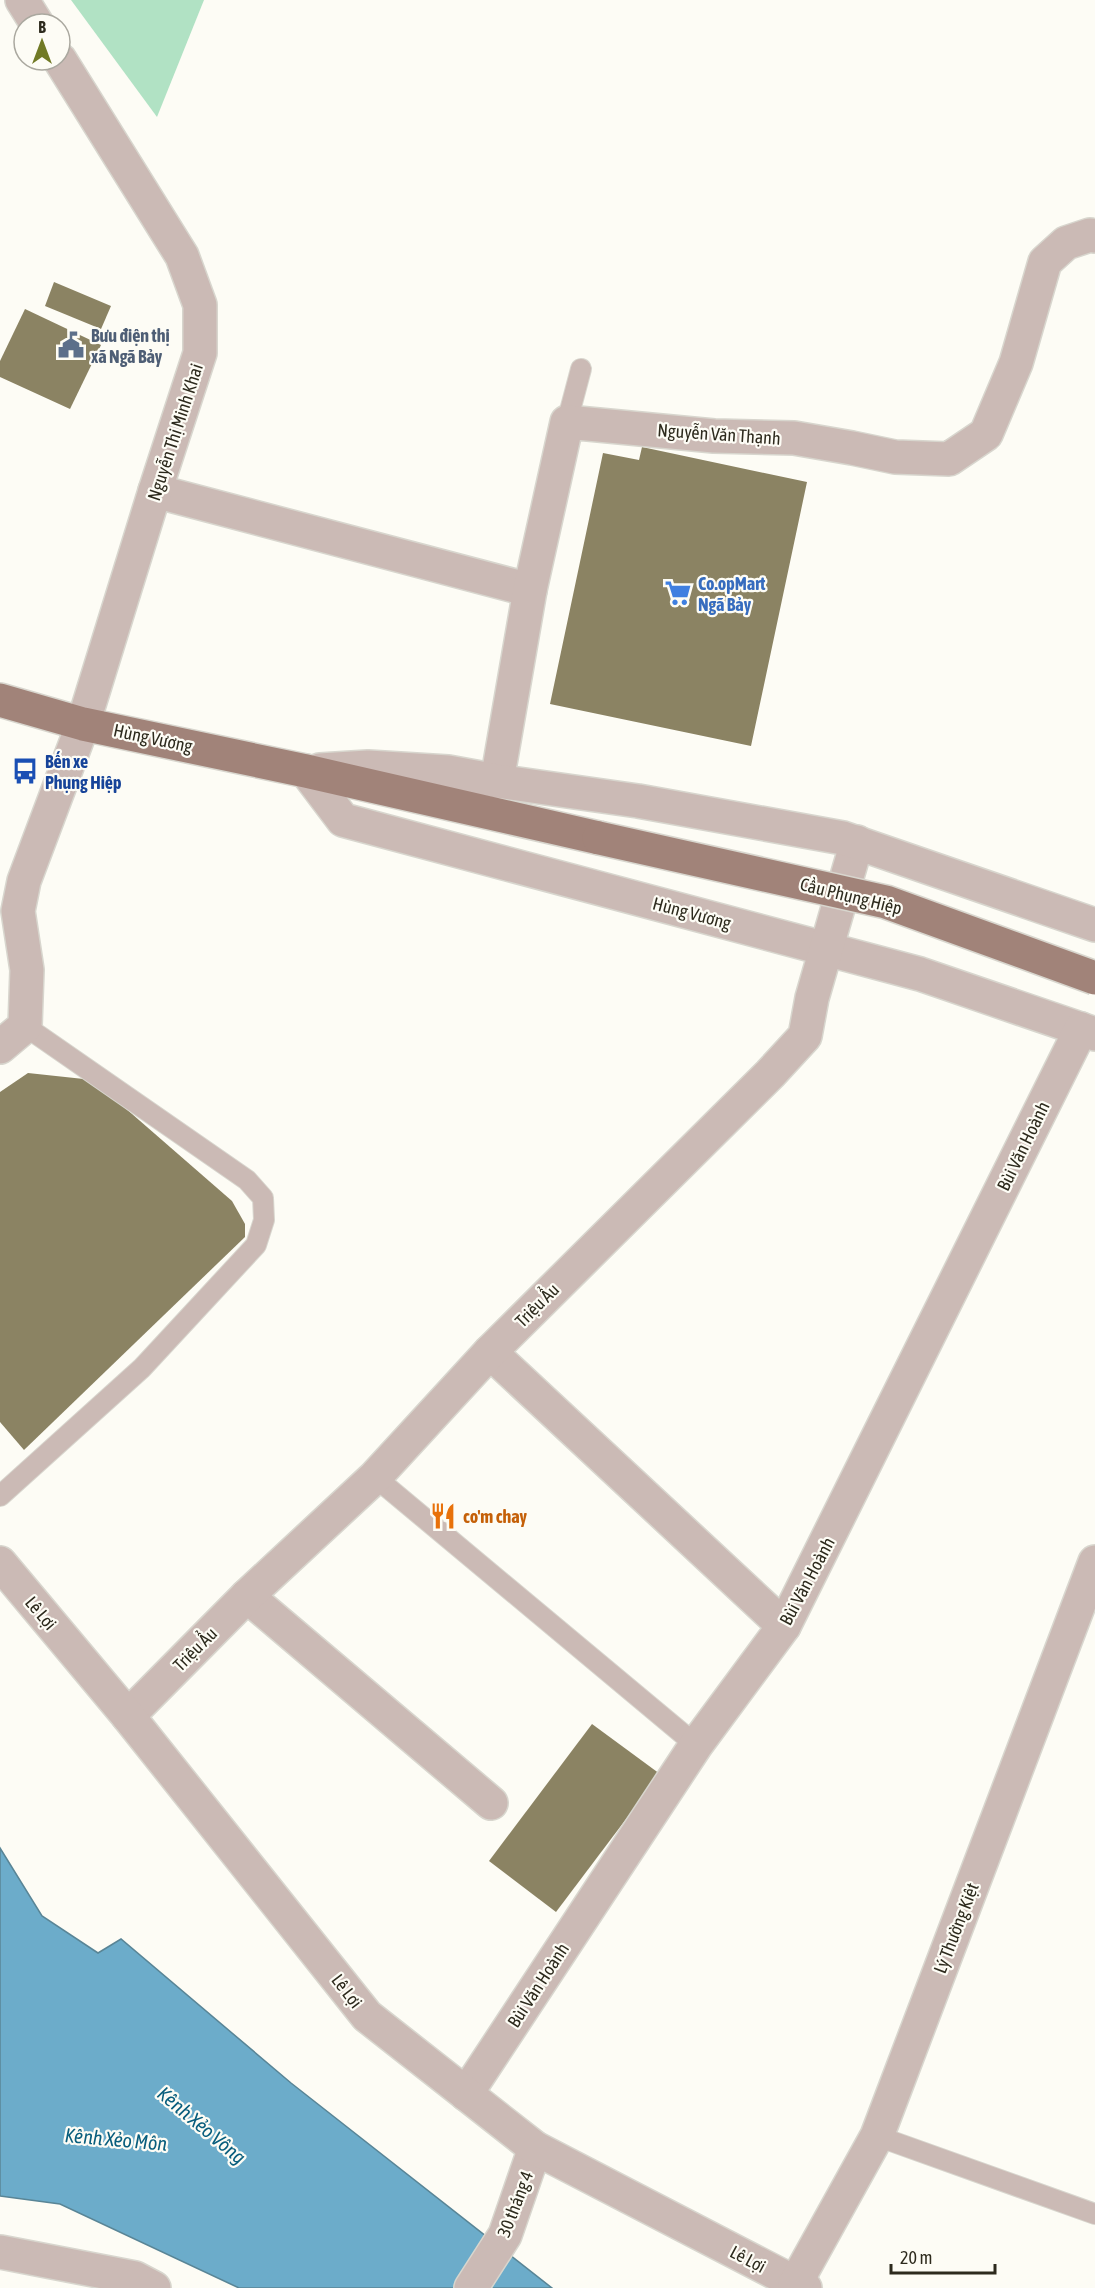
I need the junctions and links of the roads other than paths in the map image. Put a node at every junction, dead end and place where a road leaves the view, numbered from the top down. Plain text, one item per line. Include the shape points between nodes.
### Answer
1 (67, 72) edge
2 (1095, 236) edge
3 (581, 369) dead end
4 (567, 422) junction
5 (155, 491) junction
6 (530, 590) junction
7 (0, 700) edge
8 (83, 724) junction
9 (306, 771) junction
10 (497, 782) junction
11 (600, 838) joint
12 (857, 842) junction
13 (1095, 925) edge
14 (826, 949) junction
15 (1095, 978) edge
16 (25, 1026) junction
17 (1088, 1032) edge
18 (0, 1047) edge
19 (490, 1352) junction
20 (375, 1477) junction
21 (0, 1496) edge
22 (1095, 1562) edge
23 (0, 1563) edge
24 (247, 1596) junction
25 (784, 1626) junction
26 (128, 1716) junction
27 (696, 1745) junction
28 (491, 1803) dead end
29 (466, 2094) junction
30 (877, 2136) junction
31 (535, 2148) junction
32 (1095, 2214) edge
33 (0, 2252) edge
34 (798, 2287) edge
35 (154, 2288) edge
36 (471, 2288) edge

1 - 5 street, Nguyễn Thị Minh Khai via 182,256 200,304 200,353
2 - 4 street, Nguyễn Văn Thạnh via 1066,243 1045,262 1016,363 986,434 949,459 895,457 794,438 714,436
3 - 4 lane
4 - 6 street
5 - 6 street
5 - 8 street, Nguyễn Thị Minh Khai
6 - 10 street
7 - 8 main road, Hùng Vương
8 - 9 main road, Hùng Vương
8 - 16 street, Nguyễn Thị Minh Khai via 24,880 18,911 27,970
9 - 10 street, Hùng Vương via 368,767 448,772
9 - 11 main road, Hùng Vương
9 - 14 street, Hùng Vương via 343,820
10 - 12 street, Hùng Vương via 638,801
11 - 15 main road, Cầu Phụng Hiệp, bridge via 886,902
12 - 13 street, Hùng Vương
12 - 14 street, Triệu Ẩu
14 - 17 street, Hùng Vương via 920,974
14 - 19 street, Triệu Ẩu via 805,1036
16 - 18 street
16 - 21 lane via 247,1180 263,1198 264,1220 256,1245 142,1368
17 - 25 street, Bùi Văn Hoành
19 - 20 street, Triệu Ẩu
19 - 25 street
20 - 24 street, Triệu Ẩu
20 - 27 lane
22 - 30 street, Lý Thường Kiệt
23 - 26 street, Lê Lợi
24 - 26 street, Triệu Ẩu
24 - 28 street
25 - 27 street, Bùi Văn Hoành
26 - 29 street, Lê Lợi via 367,2016
27 - 29 street, Bùi Văn Hoành
29 - 31 street, Lê Lợi
30 - 32 lane
30 - 34 street, Lý Thường Kiệt
31 - 34 street, Lê Lợi
31 - 36 street, 30 tháng 4 via 505,2235
33 - 35 street via 135,2278

